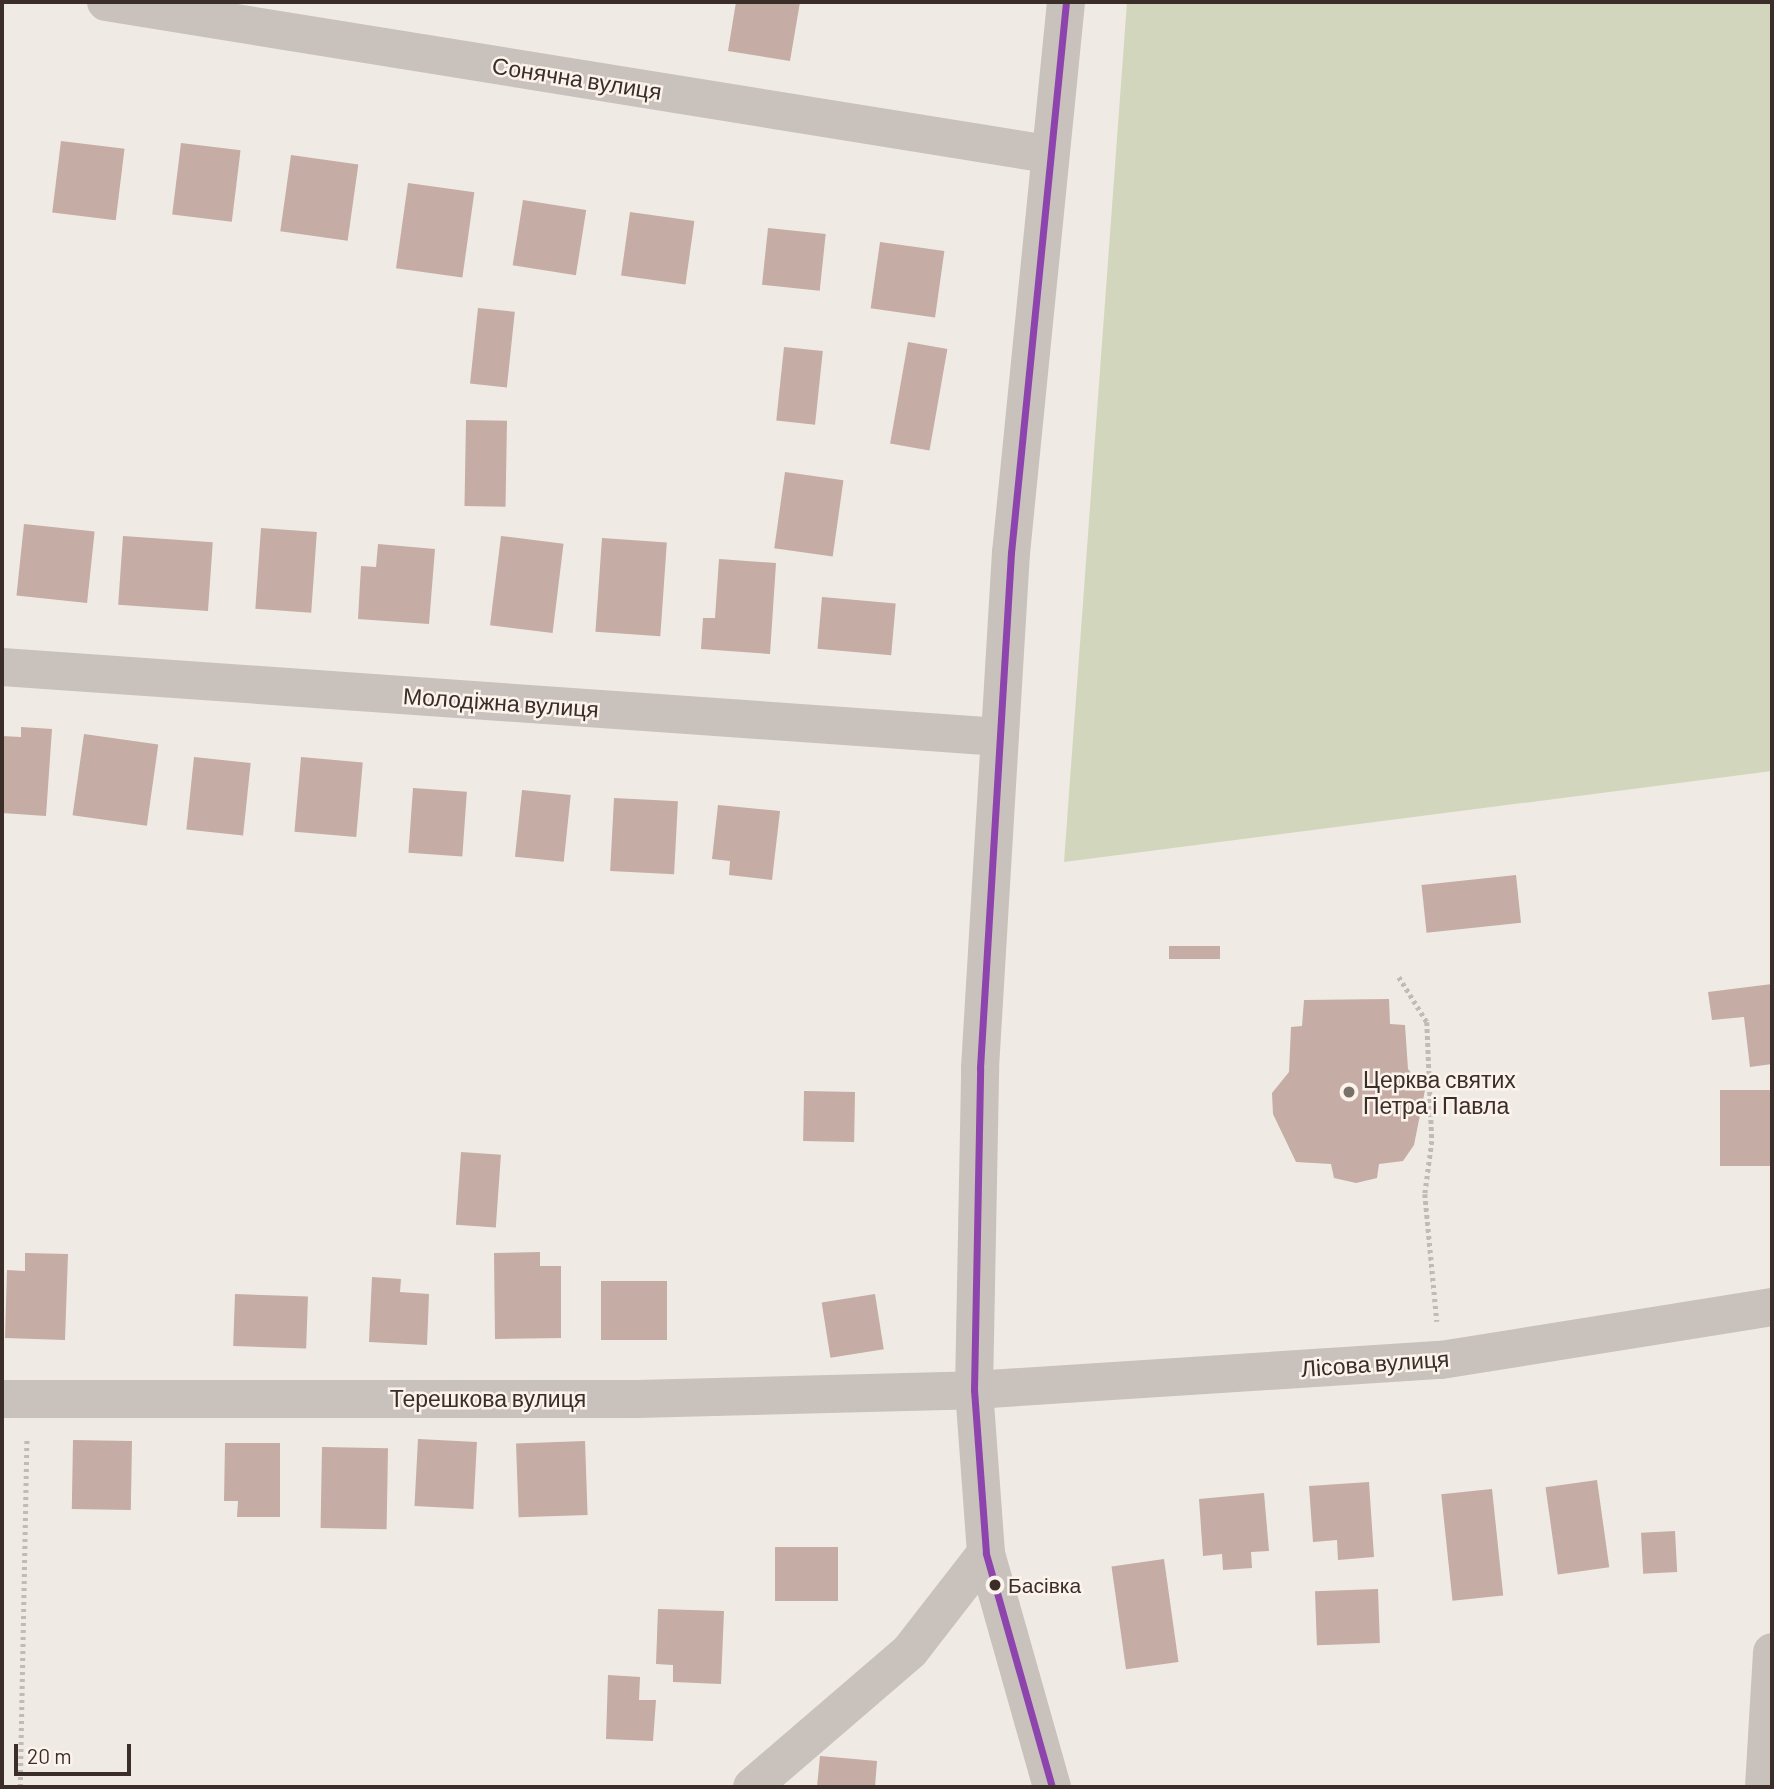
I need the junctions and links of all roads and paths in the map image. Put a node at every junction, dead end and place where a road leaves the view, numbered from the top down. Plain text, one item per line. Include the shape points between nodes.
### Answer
1 (106, 2) edge
2 (1066, 2) edge
3 (1048, 154) junction
4 (2, 667) edge
5 (1000, 737) junction
6 (1399, 977) dead end
7 (1772, 1307) edge
8 (1441, 1360) junction
9 (974, 1390) junction
10 (15, 1399) edge
11 (986, 1553) junction
12 (1772, 1652) edge
13 (20, 1787) edge
14 (752, 1787) edge
15 (1052, 1787) edge
16 (1764, 1787) edge

1 - 3 street, Сонячна вулиця
2 - 3 street
3 - 5 street
4 - 5 street, Молодіжна вулиця
5 - 9 street via 980,1068
6 - 8 path via 1427,1022 1432,1141 1424,1194
7 - 8 street, Лісова вулиця
8 - 9 street, Лісова вулиця
9 - 10 street, Терешкова вулиця via 636,1399
9 - 11 street
10 - 13 path
11 - 14 street via 910,1651
11 - 15 street
12 - 16 street

